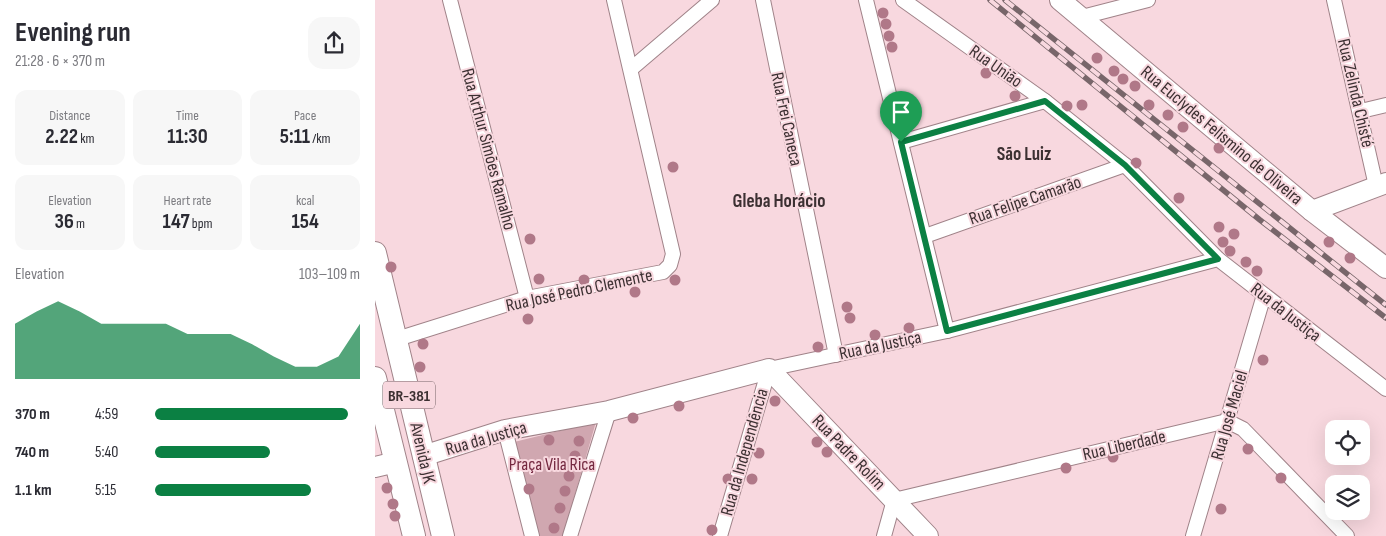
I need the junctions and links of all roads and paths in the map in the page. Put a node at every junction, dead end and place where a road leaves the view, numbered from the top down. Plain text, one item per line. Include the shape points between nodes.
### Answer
1 (450, 0) edge
2 (614, 0) edge
3 (712, 0) edge
4 (763, 0) edge
5 (866, 0) edge
6 (903, 0) edge
7 (1060, 0) edge
8 (1148, 0) edge
9 (1334, 0) edge
10 (1082, 17) junction
11 (631, 69) junction
12 (1045, 101) junction
13 (1386, 105) edge
14 (1361, 111) junction
15 (901, 142) junction
16 (1125, 165) junction
17 (1381, 184) edge
18 (1312, 211) junction
19 (925, 236) junction
20 (375, 253) edge
21 (1218, 259) junction
22 (1386, 268) edge
23 (1264, 295) junction
24 (527, 298) junction
25 (947, 331) junction
26 (397, 339) junction
27 (836, 355) junction
28 (769, 369) junction
29 (375, 378) edge
30 (1386, 389) edge
31 (609, 410) junction
32 (1227, 421) junction
33 (505, 430) junction
34 (423, 456) junction
35 (385, 464) edge
36 (894, 500) junction
37 (413, 536) edge
38 (443, 536) edge
39 (532, 536) edge
40 (570, 536) edge
41 (720, 536) edge
42 (884, 536) edge
43 (928, 536) edge
44 (1193, 536) edge
45 (1347, 536) edge

1 - 24 street, Rua Arthur Simões Ramalho
2 - 11 street, Rua José Pedro Clemente
3 - 11 street
4 - 27 street, Rua Frei Caneca
5 - 15 street
6 - 12 street, Rua União
7 - 10 street, Rua Euclydes Felismino de Oliveira
8 - 10 street
9 - 14 street, Rua Zelinda Chisté
10 - 18 street, Rua Euclydes Felismino de Oliveira
11 - 24 street, Rua José Pedro Clemente via 673,254 670,265 663,272
12 - 15 street
12 - 16 street, Rua União
13 - 14 street
14 - 17 street, Rua Zelinda Chisté
15 - 19 street
16 - 19 street, Rua Felipe Camarão
16 - 21 street, Rua União
17 - 18 street
18 - 22 street, Rua Euclydes Felismino de Oliveira
19 - 25 street
20 - 26 main road, Avenida JK / BR-381
21 - 23 street, Rua da Justiça
21 - 25 street, Rua da Justiça
23 - 30 street, Rua da Justiça
23 - 32 street, Rua José Maciel
24 - 26 street, Rua José Pedro Clemente
25 - 27 street, Rua da Justiça
26 - 34 main road, Avenida JK / BR-381
27 - 28 street, Rua da Justiça
28 - 31 street, Rua da Justiça
28 - 36 street, Rua Padre Rolim
28 - 41 street, Rua da Independência
29 - 35 main road, Avenida JK / BR-381
31 - 33 street, Rua da Justiça
31 - 40 street
32 - 36 street, Rua Liberdade
32 - 44 street, Rua José Maciel
32 - 45 street via 1243,429
33 - 34 street, Rua da Justiça
33 - 39 street
34 - 38 main road, Avenida JK / BR-381
35 - 37 main road, Avenida JK / BR-381
36 - 42 street
36 - 43 street, Rua Padre Rolim

